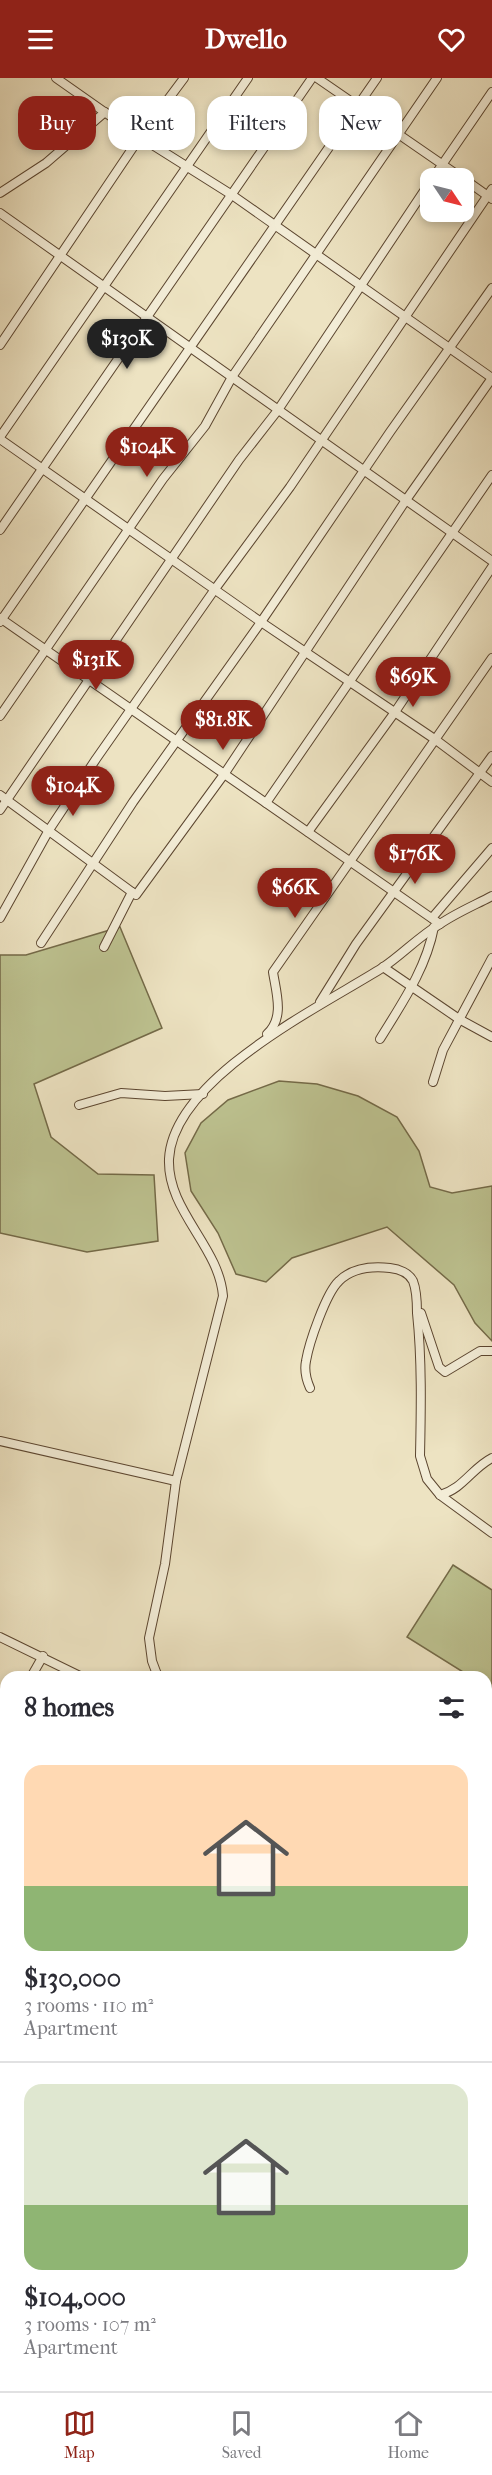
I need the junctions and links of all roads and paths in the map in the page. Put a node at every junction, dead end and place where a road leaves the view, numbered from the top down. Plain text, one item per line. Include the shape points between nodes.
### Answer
1 (184, 78) edge
2 (248, 78) edge
3 (312, 78) edge
4 (317, 78) edge
5 (377, 78) edge
6 (437, 78) edge
7 (58, 79) edge
8 (492, 92) edge
9 (171, 96) edge
10 (343, 96) edge
11 (364, 96) edge
12 (105, 112) junction
13 (108, 114) edge
14 (402, 130) edge
15 (402, 137) edge
16 (131, 150) edge
17 (160, 150) edge
18 (327, 150) edge
19 (389, 150) edge
20 (442, 165) junction
21 (187, 167) junction
22 (440, 168) edge
23 (446, 168) edge
24 (474, 185) edge
25 (0, 193) edge
26 (232, 195) junction
27 (491, 195) edge
28 (420, 198) edge
29 (0, 213) edge
30 (274, 226) junction
31 (316, 255) junction
32 (60, 256) junction
33 (361, 285) junction
34 (104, 287) junction
35 (492, 288) edge
36 (407, 316) junction
37 (147, 317) junction
38 (0, 345) edge
39 (190, 347) junction
40 (451, 348) junction
41 (232, 377) junction
42 (492, 378) edge
43 (278, 410) junction
44 (0, 438) edge
45 (322, 441) junction
46 (43, 468) junction
47 (364, 470) junction
48 (492, 474) edge
49 (86, 498) junction
50 (406, 500) junction
51 (129, 529) junction
52 (0, 530) edge
53 (451, 532) junction
54 (172, 559) junction
55 (492, 561) edge
56 (492, 567) edge
57 (215, 589) junction
58 (1, 620) edge
59 (261, 622) junction
60 (46, 650) junction
61 (306, 652) junction
62 (492, 658) edge
63 (88, 679) junction
64 (349, 682) junction
65 (132, 708) junction
66 (395, 712) junction
67 (0, 716) edge
68 (436, 740) junction
69 (177, 741) junction
70 (492, 756) edge
71 (225, 773) junction
72 (479, 774) junction
73 (492, 783) edge
74 (3, 797) edge
75 (266, 803) junction
76 (0, 810) edge
77 (49, 830) junction
78 (309, 832) junction
79 (492, 848) edge
80 (93, 862) junction
81 (351, 862) junction
82 (132, 892) junction
83 (394, 892) junction
84 (492, 896) edge
85 (0, 918) edge
86 (432, 918) junction
87 (437, 926) junction
88 (40, 943) dead end
89 (104, 947) dead end
90 (492, 958) edge
91 (383, 968) junction
92 (411, 989) junction
93 (320, 1002) junction
94 (459, 1019) junction
95 (492, 1036) edge
96 (380, 1039) dead end
97 (432, 1082) dead end
98 (201, 1096) junction
99 (79, 1106) dead end
100 (416, 1299) junction
101 (492, 1351) edge
102 (310, 1388) dead end
103 (0, 1441) edge
104 (492, 1458) edge
105 (176, 1481) junction
106 (440, 1496) junction
107 (492, 1533) edge
108 (0, 1637) edge
109 (43, 1656) junction
110 (34, 1671) edge
111 (68, 1671) edge
112 (156, 1671) edge

1 - 9 street
2 - 21 street
3 - 26 street
4 - 10 street
5 - 11 street
6 - 14 street
7 - 12 street
8 - 20 street
12 - 13 street
12 - 25 street via 46,163
15 - 20 street
16 - 32 street
17 - 21 street
18 - 30 street
19 - 31 street
20 - 22 street
20 - 23 street
21 - 26 street
21 - 34 street
24 - 27 street
26 - 30 street
26 - 37 street
27 - 36 street
28 - 33 street
29 - 32 street
30 - 31 street
30 - 39 street
31 - 33 street
31 - 41 street
32 - 34 street
32 - 38 street
33 - 36 street
33 - 43 street
34 - 37 street
34 - 44 street
35 - 40 street
36 - 40 street
36 - 45 street
37 - 39 street
37 - 46 street
39 - 41 street
39 - 49 street
40 - 42 street
40 - 47 street
41 - 43 street
41 - 51 street via 205,426
42 - 50 street
43 - 45 street
43 - 54 street
44 - 46 street
45 - 47 street
45 - 57 street
46 - 49 street
46 - 52 street
47 - 50 street
47 - 59 street
48 - 53 street
49 - 51 street
49 - 58 street
50 - 53 street
50 - 61 street
51 - 54 street
51 - 60 street
53 - 55 street
53 - 64 street
54 - 57 street
54 - 63 street
56 - 66 street
57 - 59 street
57 - 65 street
58 - 60 street
59 - 61 street
59 - 69 street
60 - 63 street
60 - 67 street
61 - 64 street
61 - 71 street
62 - 68 street
63 - 65 street
63 - 74 street
64 - 66 street
64 - 75 street
65 - 69 street
65 - 77 street
66 - 68 street
66 - 78 street
68 - 72 street
68 - 81 street
69 - 71 street
69 - 80 street
70 - 72 street
71 - 75 street
71 - 82 street via 136,895
72 - 73 street
72 - 83 street
74 - 76 street
74 - 77 street
75 - 78 street
77 - 80 street
77 - 85 street
78 - 81 street
79 - 86 street
80 - 82 street
80 - 88 street
81 - 83 street
81 - 98 street via 273,972 280,999 272,1029
82 - 89 street
83 - 86 street
83 - 93 street
84 - 87 street
86 - 87 street
87 - 91 street
87 - 92 street via 430,952
90 - 94 street
91 - 92 street
91 - 93 street
92 - 94 street
92 - 96 street
93 - 98 street via 249,1051
94 - 95 street
94 - 97 street
98 - 99 street via 121,1093
98 - 105 street via 171,1143 171,1178 176,1198 215,1266 223,1296
100 - 101 street via 441,1370 448,1372 480,1351
100 - 102 street via 412,1279 395,1269 357,1269 339,1280 329,1294 306,1362 305,1377
100 - 106 street via 421,1464
103 - 105 street
104 - 106 street via 452,1492
105 - 112 street via 165,1564 149,1638
106 - 107 street
108 - 109 street
109 - 110 street
109 - 111 street

